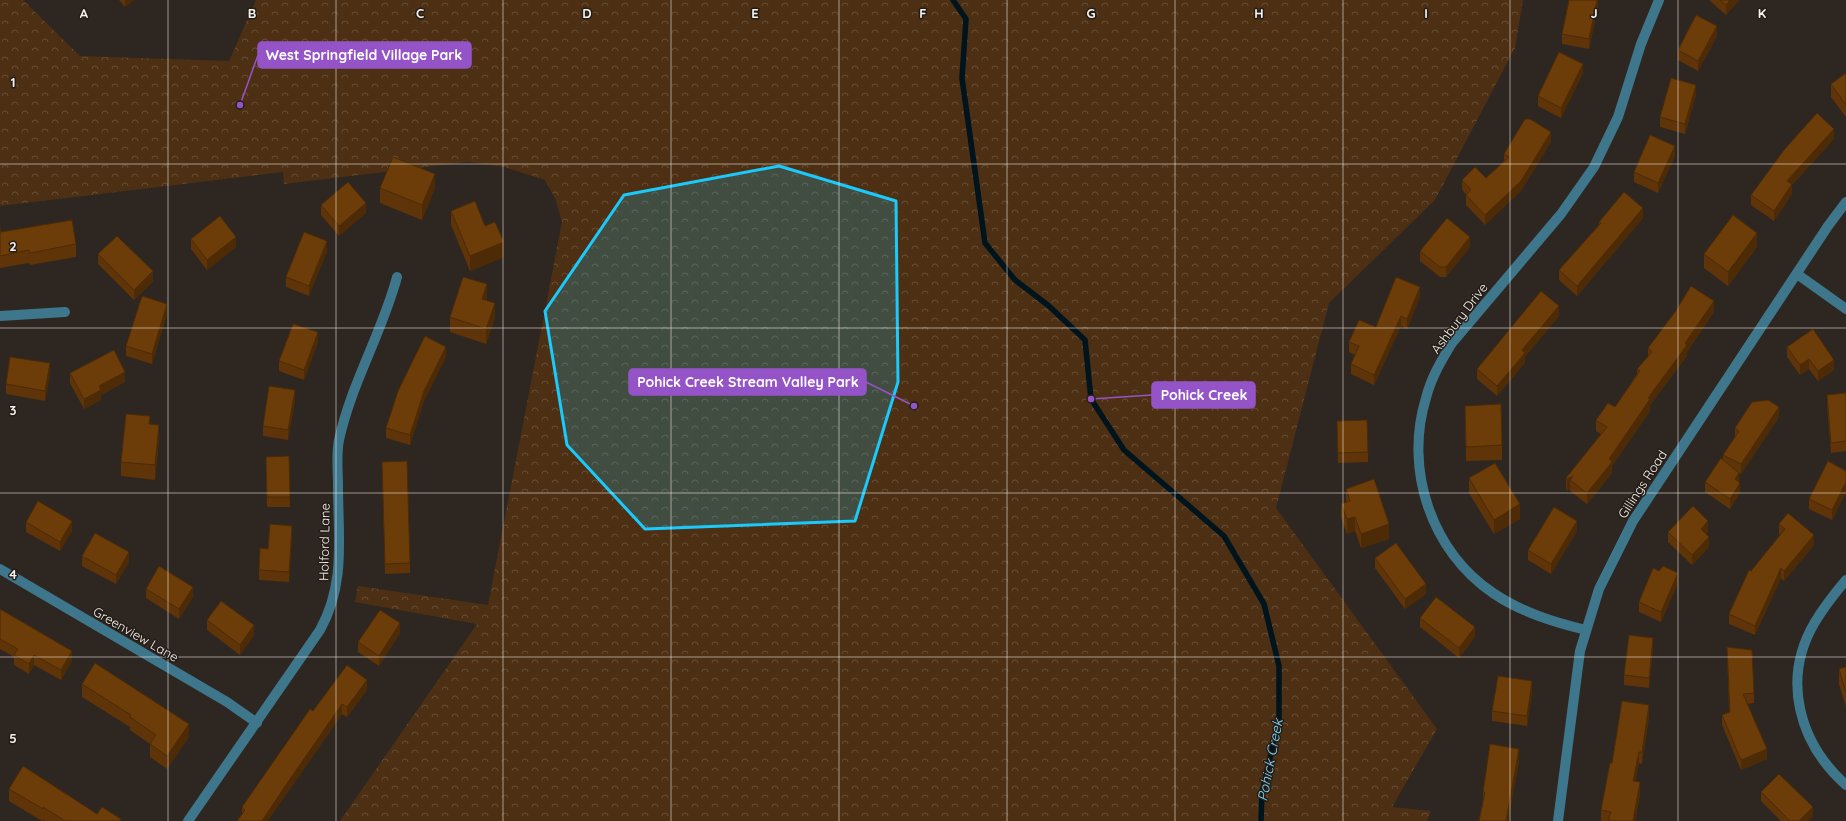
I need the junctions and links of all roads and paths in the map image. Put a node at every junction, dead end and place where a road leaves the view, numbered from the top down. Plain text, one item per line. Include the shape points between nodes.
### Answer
1 (1659, 0) edge
2 (1846, 202) edge
3 (1797, 274) junction
4 (397, 278) dead end
5 (1846, 309) edge
6 (65, 312) dead end
7 (0, 316) edge
8 (0, 570) edge
9 (1846, 580) edge
10 (1586, 630) junction
11 (256, 723) junction
12 (1846, 785) edge
13 (188, 821) edge
14 (1558, 821) edge

1 - 10 street, Ashbury Drive via 1641,44 1618,116 1594,167 1561,214 1442,359 1426,398 1419,435 1420,472 1428,506 1442,538 1466,569 1508,603 1534,615
2 - 3 street, Gillings Road
3 - 5 street
3 - 10 street, Gillings Road via 1633,521 1599,589
4 - 11 street, Holford Lane via 389,307 347,410 339,441 339,571 333,603 320,630
6 - 7 street
8 - 11 street, Greenview Lane via 227,702
9 - 12 street via 1815,622 1805,642 1798,678 1801,713 1808,736 1823,761
10 - 14 street, Gillings Road via 1580,651
11 - 13 street, Holford Lane

